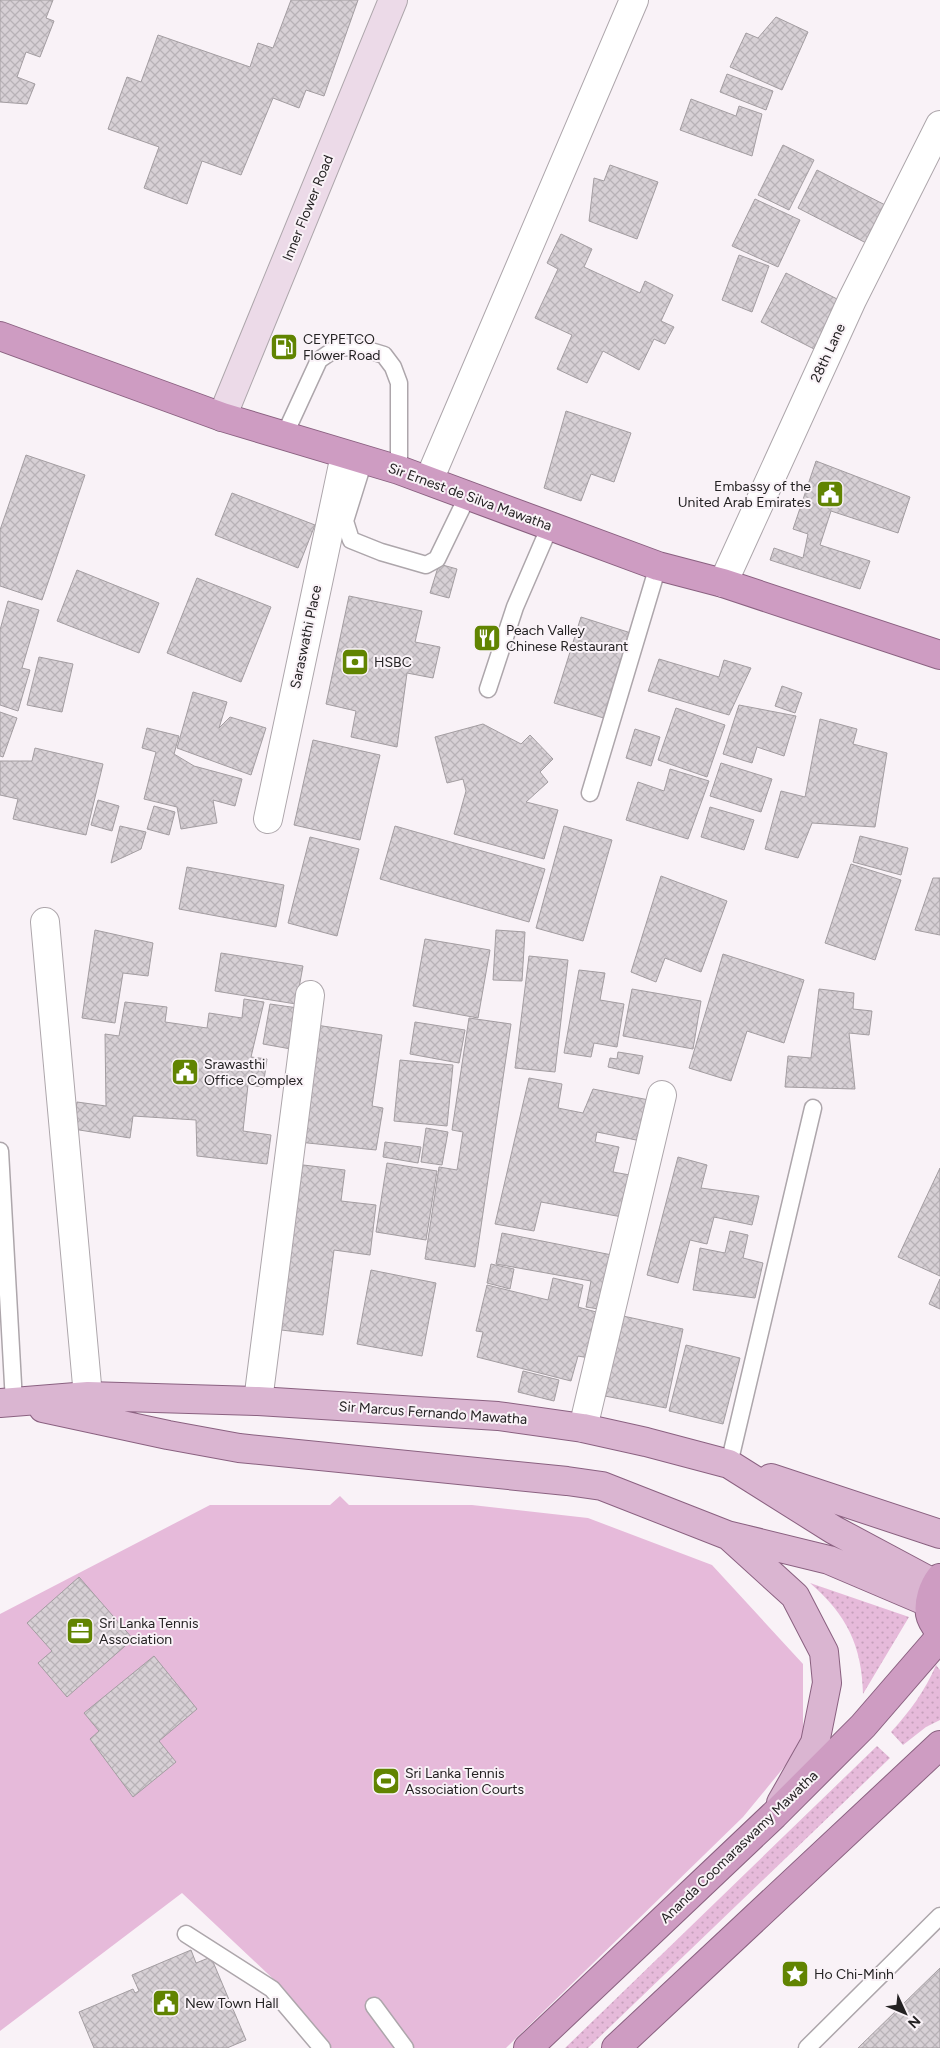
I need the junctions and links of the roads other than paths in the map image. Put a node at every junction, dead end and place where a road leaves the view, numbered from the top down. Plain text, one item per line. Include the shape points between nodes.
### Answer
1 (393, 0) edge
2 (634, 0) edge
3 (940, 125) edge
4 (0, 336) edge
5 (222, 417) junction
6 (284, 436) junction
7 (354, 457) junction
8 (399, 470) junction
9 (429, 480) junction
10 (468, 495) junction
11 (550, 526) junction
12 (658, 566) junction
13 (722, 583) junction
14 (940, 655) edge
15 (488, 689) dead end
16 (590, 793) dead end
17 (268, 819) dead end
18 (45, 922) dead end
19 (310, 994) dead end
20 (662, 1095) dead end
21 (813, 1108) dead end
22 (0, 1151) edge
23 (88, 1396) junction
24 (258, 1401) junction
25 (7, 1403) edge
26 (583, 1428) junction
27 (729, 1464) junction
28 (940, 1534) edge
29 (728, 1535) junction
30 (935, 1588) edge
31 (940, 1632) edge
32 (940, 1637) edge
33 (940, 1745) edge
34 (774, 1815) junction
35 (940, 1916) edge
36 (186, 1934) dead end
37 (374, 2006) dead end
38 (322, 2048) edge
39 (405, 2048) edge
40 (528, 2048) edge
41 (616, 2048) edge
42 (807, 2048) edge

1 - 5 main road, Inner Flower Road
2 - 9 street
3 - 13 street, 28th Lane via 852,300
4 - 5 highway, Sir Ernest de Silva Mawatha
5 - 6 highway, Sir Ernest de Silva Mawatha
6 - 7 highway, Sir Ernest de Silva Mawatha
6 - 8 lane via 319,360 338,347 361,348 384,356 399,382
7 - 8 highway, Sir Ernest de Silva Mawatha
7 - 10 lane via 345,521 352,540 381,552 426,565 437,559
7 - 17 street, Saraswathi Place
8 - 9 highway, Sir Ernest de Silva Mawatha
9 - 10 highway, Sir Ernest de Silva Mawatha
10 - 11 highway, Sir Ernest de Silva Mawatha
11 - 12 highway, Sir Ernest de Silva Mawatha
11 - 15 lane via 515,606
12 - 13 highway, Sir Ernest de Silva Mawatha
12 - 16 lane
13 - 14 highway, Sir Ernest de Silva Mawatha
18 - 23 street
19 - 24 street
20 - 26 street
21 - 27 lane
22 - 25 lane
23 - 24 main road, Sir Marcus Fernando Mawatha
23 - 25 main road, Sir Marcus Fernando Mawatha
24 - 26 main road, Sir Marcus Fernando Mawatha via 498,1416
25 - 29 main road via 239,1448 602,1486
26 - 27 main road, Sir Marcus Fernando Mawatha
27 - 28 main road
27 - 30 main road, Sir Marcus Fernando Mawatha
29 - 30 main road
29 - 34 main road via 795,1596 824,1652 827,1683 815,1743
30 - 31 highway via 930,1614
32 - 34 highway, Ananda Coomaraswamy Mawatha via 863,1726
33 - 41 highway
34 - 40 highway, Ananda Coomaraswamy Mawatha
35 - 42 lane
36 - 38 lane via 272,1990
37 - 39 lane

